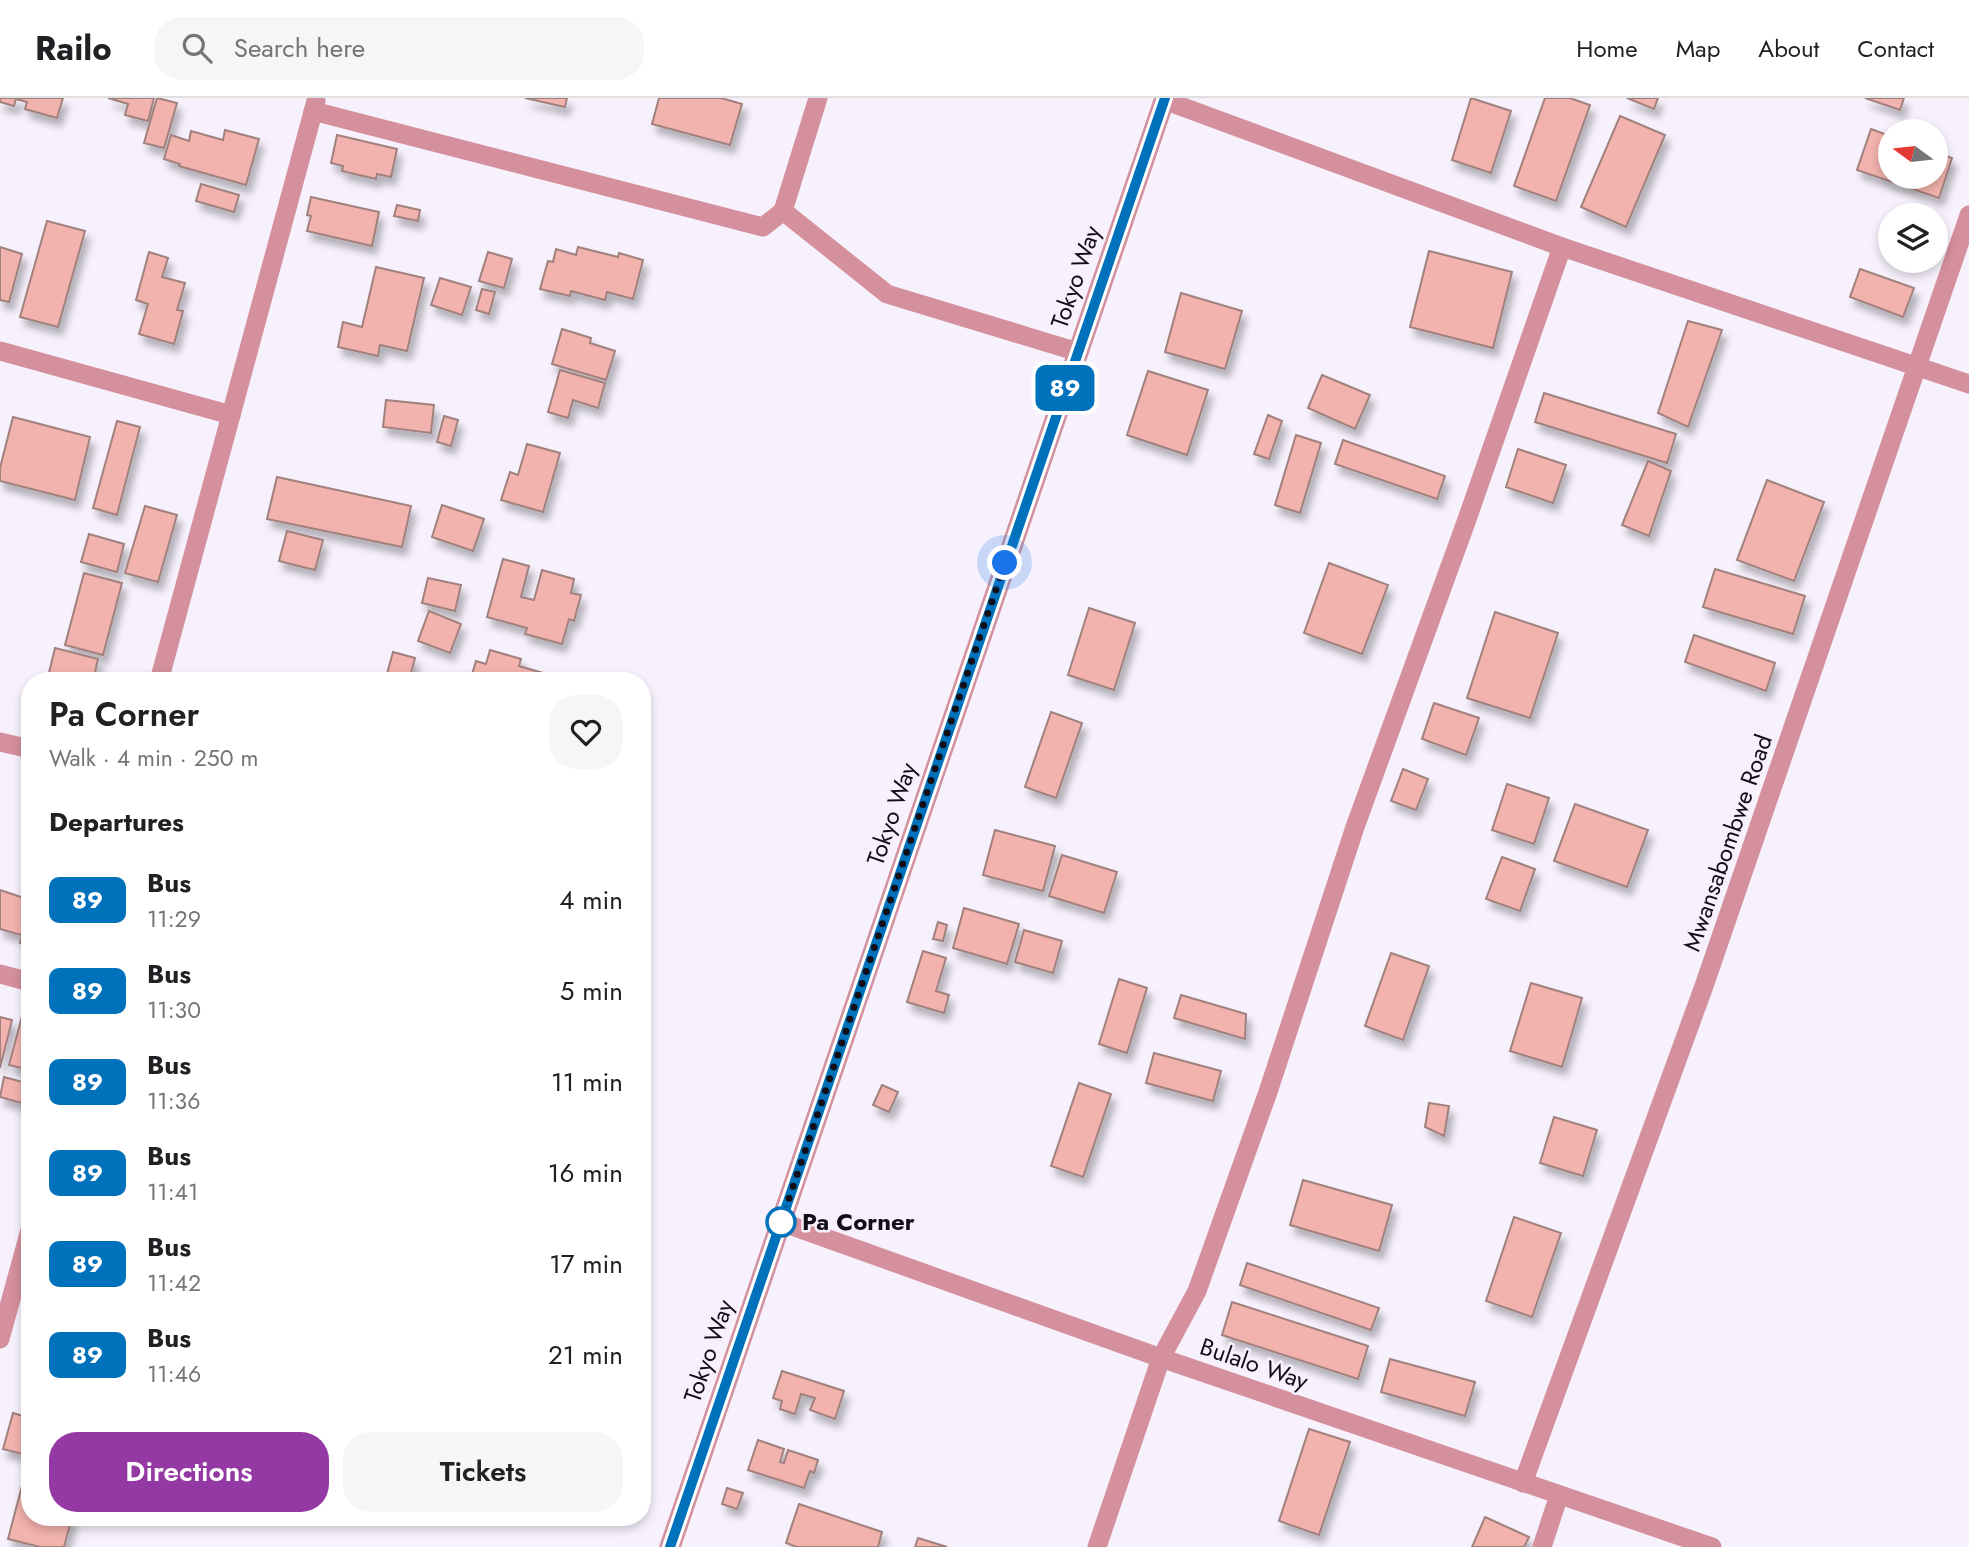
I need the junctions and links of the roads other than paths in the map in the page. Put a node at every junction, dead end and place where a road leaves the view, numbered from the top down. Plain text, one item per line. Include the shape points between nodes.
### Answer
1 (818, 98) edge
2 (1165, 99) edge
3 (315, 104) edge
4 (783, 211) junction
5 (1969, 215) edge
6 (1562, 247) junction
7 (0, 351) edge
8 (1078, 352) junction
9 (1918, 367) junction
10 (1969, 383) edge
11 (231, 415) junction
12 (161, 672) edge
13 (0, 742) edge
14 (21, 747) edge
15 (0, 974) edge
16 (21, 980) edge
17 (781, 1222) junction
18 (21, 1263) edge
19 (0, 1339) edge
20 (1161, 1357) junction
21 (1523, 1483) junction
22 (1559, 1495) junction
23 (670, 1547) edge
24 (1097, 1547) edge
25 (1542, 1547) edge
26 (1712, 1547) edge

1 - 4 street
2 - 6 street
2 - 8 street, Tokyo Way
3 - 4 street via 763,226
3 - 11 street
4 - 8 street via 887,294
5 - 9 street, Mwansabombwe Road
6 - 9 street
6 - 20 street via 1354,827 1242,1167 1197,1291
7 - 11 street
8 - 17 street, Tokyo Way
9 - 10 street
9 - 21 street, Mwansabombwe Road via 1704,985
11 - 12 street
13 - 14 street
15 - 16 street
17 - 20 street, Bulalo Way
17 - 23 street, Tokyo Way
18 - 19 street
20 - 21 street, Bulalo Way
20 - 24 street
21 - 22 street, Bulalo Way
22 - 25 street
22 - 26 street, Bulalo Way

